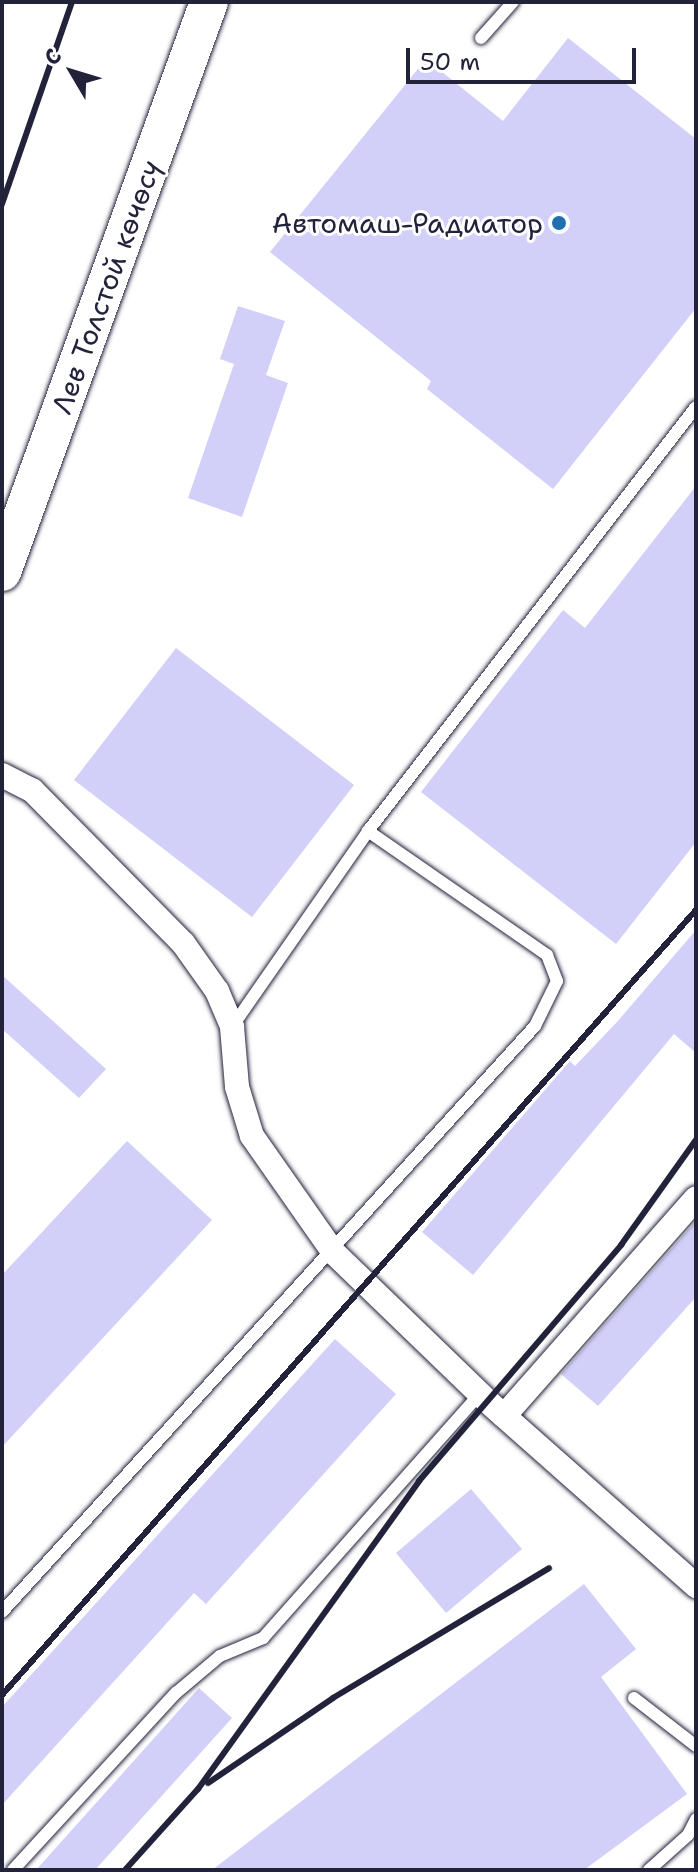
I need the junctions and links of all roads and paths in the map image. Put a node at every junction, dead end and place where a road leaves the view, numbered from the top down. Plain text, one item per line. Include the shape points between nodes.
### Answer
1 (209, 2) edge
2 (513, 2) edge
3 (481, 38) dead end
4 (696, 407) edge
5 (2, 572) edge
6 (2, 775) edge
7 (368, 831) junction
8 (232, 1027) junction
9 (696, 1198) edge
10 (334, 1253) junction
11 (480, 1394) junction
12 (504, 1416) junction
13 (696, 1586) edge
14 (2, 1612) edge
15 (634, 1698) dead end
16 (696, 1746) edge
17 (696, 1819) edge
18 (13, 1870) edge
19 (649, 1870) edge

1 - 5 main road, Лев Толстой көчөсү
2 - 3 lane
4 - 7 lane
6 - 8 street via 32,790 183,943 217,991
7 - 8 lane
7 - 10 lane via 547,955 557,981 535,1026
8 - 10 street via 237,1087 252,1136
9 - 12 street
10 - 11 street
10 - 14 lane
11 - 12 street
11 - 18 lane via 263,1638 220,1656 176,1693
12 - 13 street
15 - 16 lane
17 - 19 lane via 688,1835

